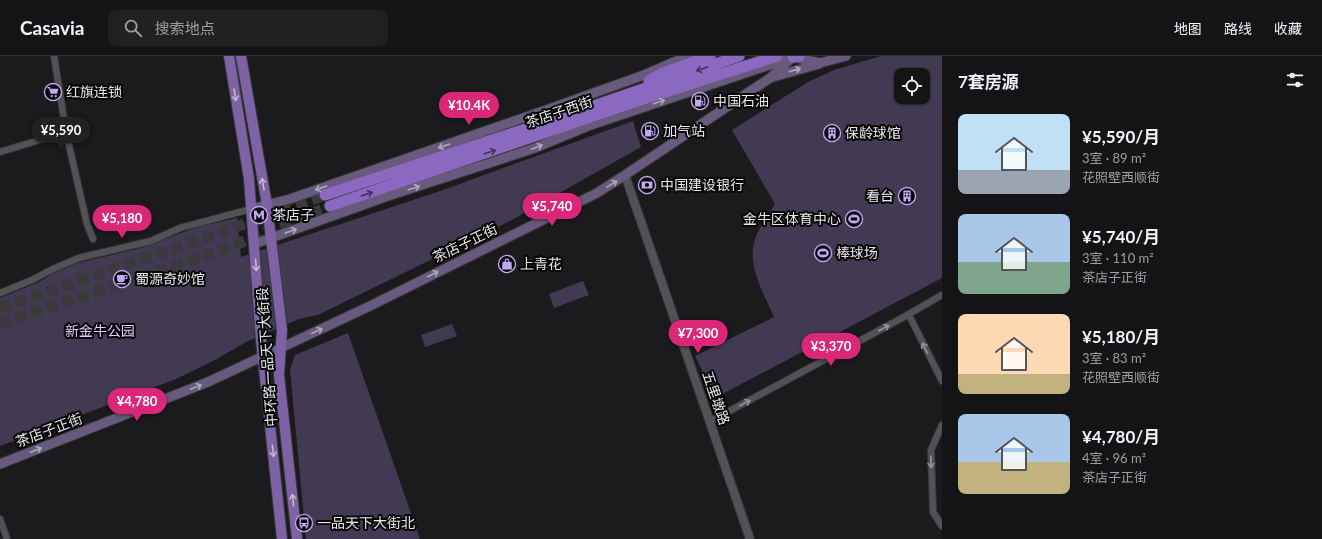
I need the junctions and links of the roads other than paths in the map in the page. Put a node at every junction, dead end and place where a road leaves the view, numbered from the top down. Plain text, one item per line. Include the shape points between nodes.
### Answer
1 (54, 56) edge
2 (229, 56) edge
3 (241, 56) edge
4 (710, 56) edge
5 (738, 56) edge
6 (777, 56) edge
7 (795, 56) edge
8 (846, 56) edge
9 (692, 59) edge
10 (820, 63) junction
11 (644, 75) junction
12 (770, 78) junction
13 (630, 93) junction
14 (556, 118) junction
15 (66, 132) junction
16 (0, 152) edge
17 (625, 176) junction
18 (325, 195) tunnel mouth
19 (267, 205) junction
20 (330, 206) tunnel mouth
21 (251, 209) junction
22 (271, 238) junction
23 (94, 239) dead end
24 (254, 244) junction
25 (0, 293) edge
26 (942, 295) edge
27 (909, 315) junction
28 (281, 348) junction
29 (264, 356) junction
30 (942, 381) edge
31 (711, 421) junction
32 (942, 425) edge
33 (0, 464) edge
34 (0, 519) edge
35 (942, 526) edge
36 (7, 539) edge
37 (282, 539) edge
38 (297, 539) edge
39 (750, 539) edge

1 - 15 street
2 -> 21 main road, 中环路一品天下大街段 via 249,179
19 -> 3 main road, 中环路一品天下大街段
4 - 9 highway
5 -> 13 highway
20 -> 6 highway, 茶店子西街
7 - 10 main road
7 - 12 main road, 茶店子正街
22 -> 7 main road
8 - 10 main road
9 - 11 main road via 674,62
9 - 13 highway
12 -> 10 main road
11 - 14 main road
11 -> 19 main road
12 - 17 main road, 茶店子正街
13 - 14 highway
14 - 18 highway
15 - 16 street
15 - 23 street via 87,224
28 -> 17 main road, 茶店子正街 via 597,193
17 - 31 street, 五里墩路
19 - 21 main road
19 - 22 main road, 中环路一品天下大街段
21 - 24 main road, 中环路一品天下大街段
21 - 25 street via 180,228 151,241 79,258
22 - 24 main road
22 - 28 main road, 中环路一品天下大街段 via 282,330
24 -> 29 main road, 中环路一品天下大街段
26 - 27 street
30 -> 27 street
31 -> 27 street
28 - 29 main road, 茶店子正街
38 -> 28 main road, 中环路一品天下大街段 via 279,375
33 -> 29 main road, 茶店子正街 via 208,382
29 -> 37 main road, 中环路一品天下大街段
31 - 39 street, 五里墩路
32 -> 35 street via 931,450 933,512
34 - 36 street

